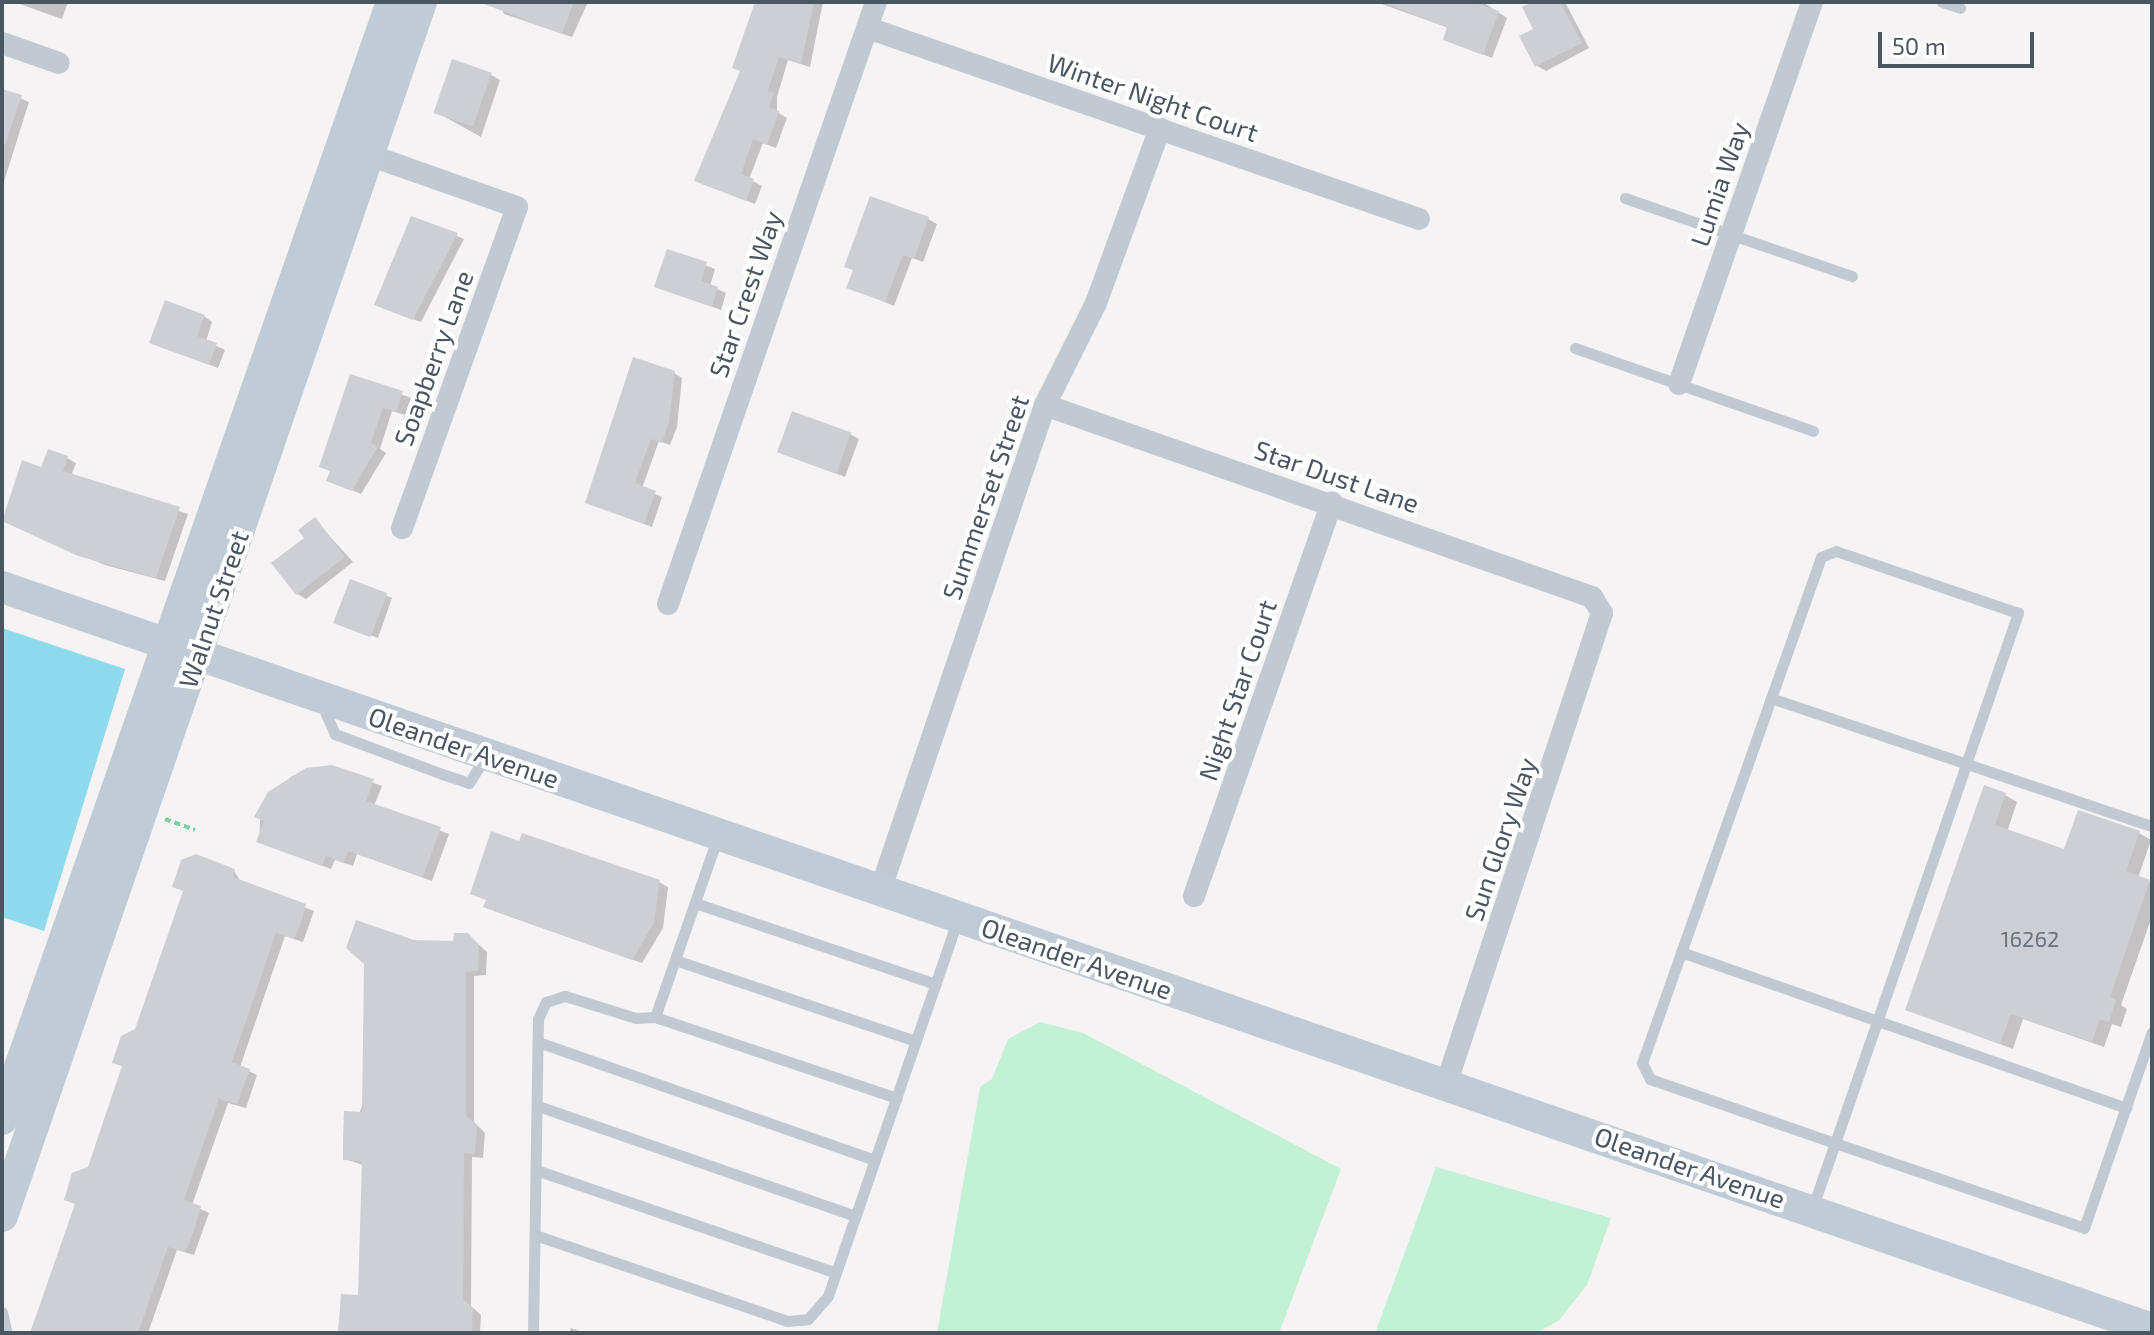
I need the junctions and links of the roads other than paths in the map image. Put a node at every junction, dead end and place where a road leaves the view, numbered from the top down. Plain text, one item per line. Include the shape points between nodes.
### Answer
1 (392, 2) edge
2 (421, 2) edge
3 (876, 2) edge
4 (1812, 2) edge
5 (1942, 2) edge
6 (1960, 8) dead end
7 (868, 28) junction
8 (2, 43) edge
9 (59, 63) dead end
10 (1160, 128) junction
11 (369, 155) junction
12 (1625, 198) dead end
13 (1419, 219) dead end
14 (1731, 234) junction
15 (1852, 276) dead end
16 (1575, 348) dead end
17 (1679, 384) junction
18 (1045, 405) junction
19 (1813, 431) dead end
20 (1332, 503) junction
21 (402, 528) dead end
22 (2, 587) edge
23 (668, 604) dead end
24 (1602, 613) joint
25 (185, 650) junction
26 (1771, 698) junction
27 (1967, 761) junction
28 (2152, 826) edge
29 (718, 835) junction
30 (880, 891) junction
31 (1194, 896) dead end
32 (695, 903) junction
33 (958, 918) junction
34 (1681, 952) junction
35 (675, 960) junction
36 (936, 984) junction
37 (655, 1017) junction
38 (1877, 1020) junction
39 (2152, 1032) edge
40 (916, 1041) junction
41 (538, 1042) junction
42 (1447, 1082) junction
43 (897, 1098) junction
44 (538, 1106) junction
45 (2126, 1108) junction
46 (2, 1119) edge
47 (1835, 1143) junction
48 (875, 1160) junction
49 (536, 1170) junction
50 (1811, 1210) junction
51 (2, 1216) edge
52 (856, 1216) junction
53 (535, 1235) junction
54 (836, 1273) junction
55 (2, 1312) edge
56 (2152, 1330) edge
57 (7, 1333) edge
58 (533, 1333) edge

1 - 25 street, Walnut Street
2 - 11 street, Walnut Street
3 - 7 street, Star Crest Way
4 - 14 street, Lumia Way
5 - 6 lane
7 - 10 street, Winter Night Court
7 - 23 street, Star Crest Way
8 - 9 street
10 - 13 street, Winter Night Court
10 - 18 street, Summerset Street via 1096,303
11 - 21 street, Soapberry Lane via 517,207
11 - 25 street, Walnut Street
12 - 14 lane
14 - 15 lane
14 - 17 street, Lumia Way
16 - 17 lane
17 - 19 lane
18 - 20 street, Star Dust Lane
18 - 30 street, Summerset Street
20 - 24 street, Star Dust Lane via 1592,597
20 - 31 street, Night Star Court
22 - 25 street, Oleander Avenue
24 - 42 street, Sun Glory Way
25 - 29 street, Oleander Avenue
25 - 46 street, Walnut Street
25 - 51 street, Walnut Street
26 - 27 lane
26 - 27 lane via 1821,557 1836,551 2018,613
26 - 34 lane
27 - 28 lane
27 - 38 lane
29 - 30 street, Oleander Avenue
29 - 32 lane
30 - 33 street, Oleander Avenue
32 - 35 lane
32 - 36 lane
33 - 36 lane
33 - 42 street, Oleander Avenue
34 - 38 lane
34 - 47 lane via 1642,1063 1650,1079
35 - 37 lane
35 - 40 lane
36 - 40 lane
37 - 41 lane via 636,1018 565,996 546,1002
37 - 43 lane
38 - 45 lane
38 - 47 lane
39 - 45 lane
40 - 43 lane
41 - 44 lane
41 - 48 lane
42 - 50 street, Oleander Avenue
43 - 48 lane
44 - 49 lane
44 - 52 lane
45 - 47 lane via 2084,1228
47 - 50 lane
48 - 52 lane
49 - 53 lane
49 - 54 lane
50 - 56 street, Oleander Avenue
52 - 54 lane
53 - 54 lane via 787,1321 808,1319
53 - 58 lane
55 - 57 lane

